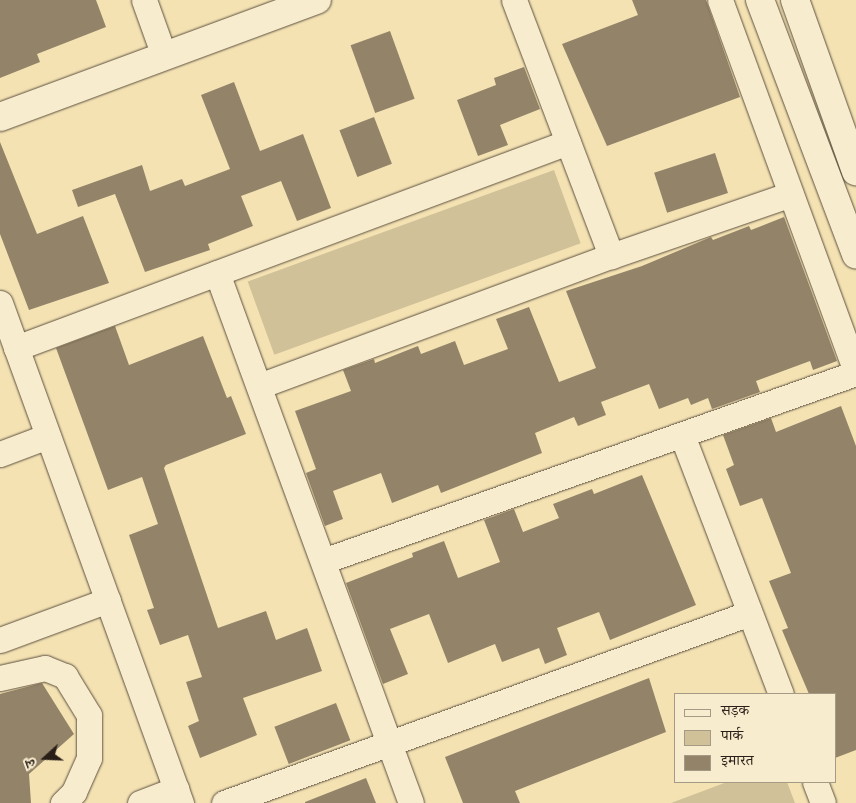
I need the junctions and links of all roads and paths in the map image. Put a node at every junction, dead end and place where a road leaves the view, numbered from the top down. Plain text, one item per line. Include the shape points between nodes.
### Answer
1 (144, 0) edge
2 (317, 0) edge
3 (514, 0) edge
4 (720, 0) edge
5 (760, 0) edge
6 (795, 0) edge
7 (164, 56) junction
8 (0, 116) edge
9 (568, 142) junction
10 (853, 154) edge
11 (791, 194) junction
12 (856, 254) edge
13 (611, 256) junction
14 (217, 273) junction
15 (0, 303) edge
16 (16, 348) junction
17 (856, 373) edge
18 (259, 386) junction
19 (682, 435) junction
20 (48, 436) junction
21 (0, 454) edge
22 (323, 562) junction
23 (108, 600) junction
24 (750, 613) junction
25 (0, 640) edge
26 (0, 678) edge
27 (781, 693) edge
28 (389, 743) junction
29 (815, 783) edge
30 (179, 796) edge
31 (64, 803) edge
32 (140, 803) edge
33 (224, 803) edge
34 (411, 803) edge
35 (823, 803) edge

1 - 7 street
2 - 7 street
3 - 9 street
4 - 11 street
5 - 12 street
6 - 10 street
7 - 8 street
9 - 13 street
9 - 14 street
11 - 13 street
11 - 17 street
13 - 18 street
14 - 16 street
14 - 18 street
15 - 16 street
16 - 20 street
17 - 19 street
18 - 22 street
19 - 22 street
19 - 24 street
20 - 21 street
20 - 23 street
22 - 28 street
23 - 25 street
23 - 30 street
24 - 27 street
24 - 28 street
26 - 31 street via 45,668 65,676 89,715 88,758 74,792
28 - 33 street
28 - 34 street
29 - 35 street
30 - 32 street

